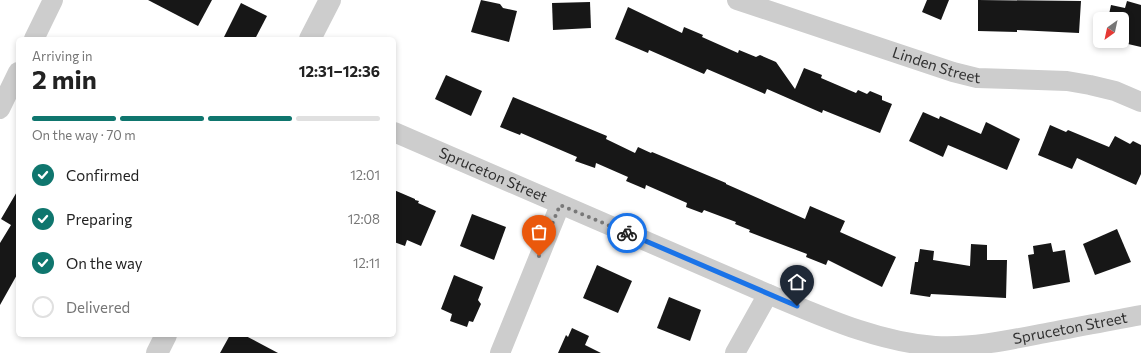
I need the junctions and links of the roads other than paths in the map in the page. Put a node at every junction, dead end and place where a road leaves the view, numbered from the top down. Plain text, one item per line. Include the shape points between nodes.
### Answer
1 (53, 0) edge
2 (737, 0) edge
3 (327, 1) edge
4 (35, 37) edge
5 (311, 37) edge
6 (16, 76) edge
7 (1141, 102) edge
8 (0, 109) edge
9 (396, 133) edge
10 (560, 205) junction
11 (768, 294) junction
12 (1141, 315) edge
13 (165, 337) edge
14 (157, 353) edge
15 (500, 353) edge
16 (735, 353) edge

1 - 4 street
2 - 7 street, Linden Street via 953,72 977,78 1067,81 1115,91
3 - 5 street
6 - 8 street
9 - 10 street, Spruceton Street
10 - 11 street, Spruceton Street
10 - 15 street
11 - 12 street, Spruceton Street via 827,318 888,338 934,346 997,342
11 - 16 street
13 - 14 street

